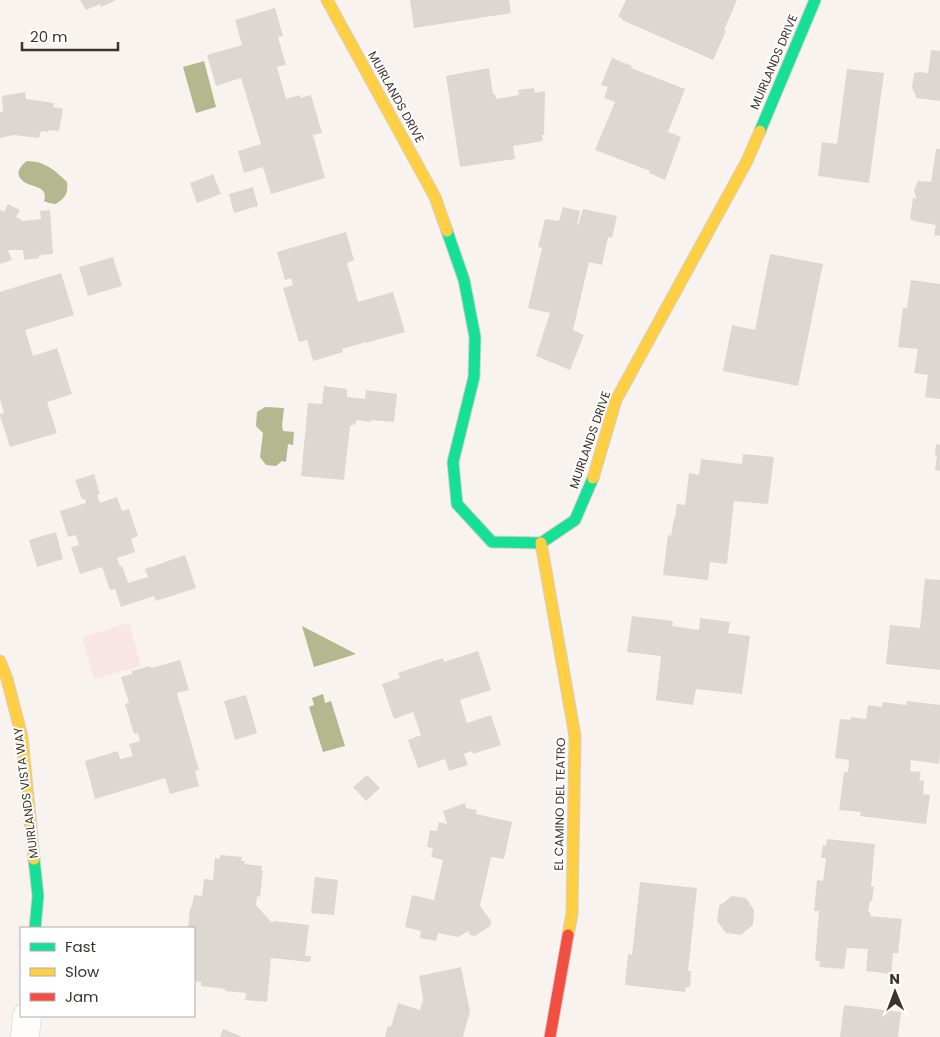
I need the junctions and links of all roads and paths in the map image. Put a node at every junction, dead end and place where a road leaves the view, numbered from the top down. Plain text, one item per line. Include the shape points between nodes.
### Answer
1 (327, 0) edge
2 (815, 0) edge
3 (541, 543) junction
4 (0, 661) edge
5 (35, 927) edge
6 (27, 1017) edge
7 (25, 1037) edge
8 (550, 1037) edge

1 - 3 street, MUIRLANDS DRIVE via 435,197 464,280 475,337 475,361 453,462 457,504 492,542
2 - 3 street, MUIRLANDS DRIVE via 747,161 616,400 592,481 574,520
3 - 8 street, EL CAMINO DEL TEATRO via 575,736 572,914
4 - 5 street, MUIRLANDS VISTA WAY via 22,737 38,896
6 - 7 street

